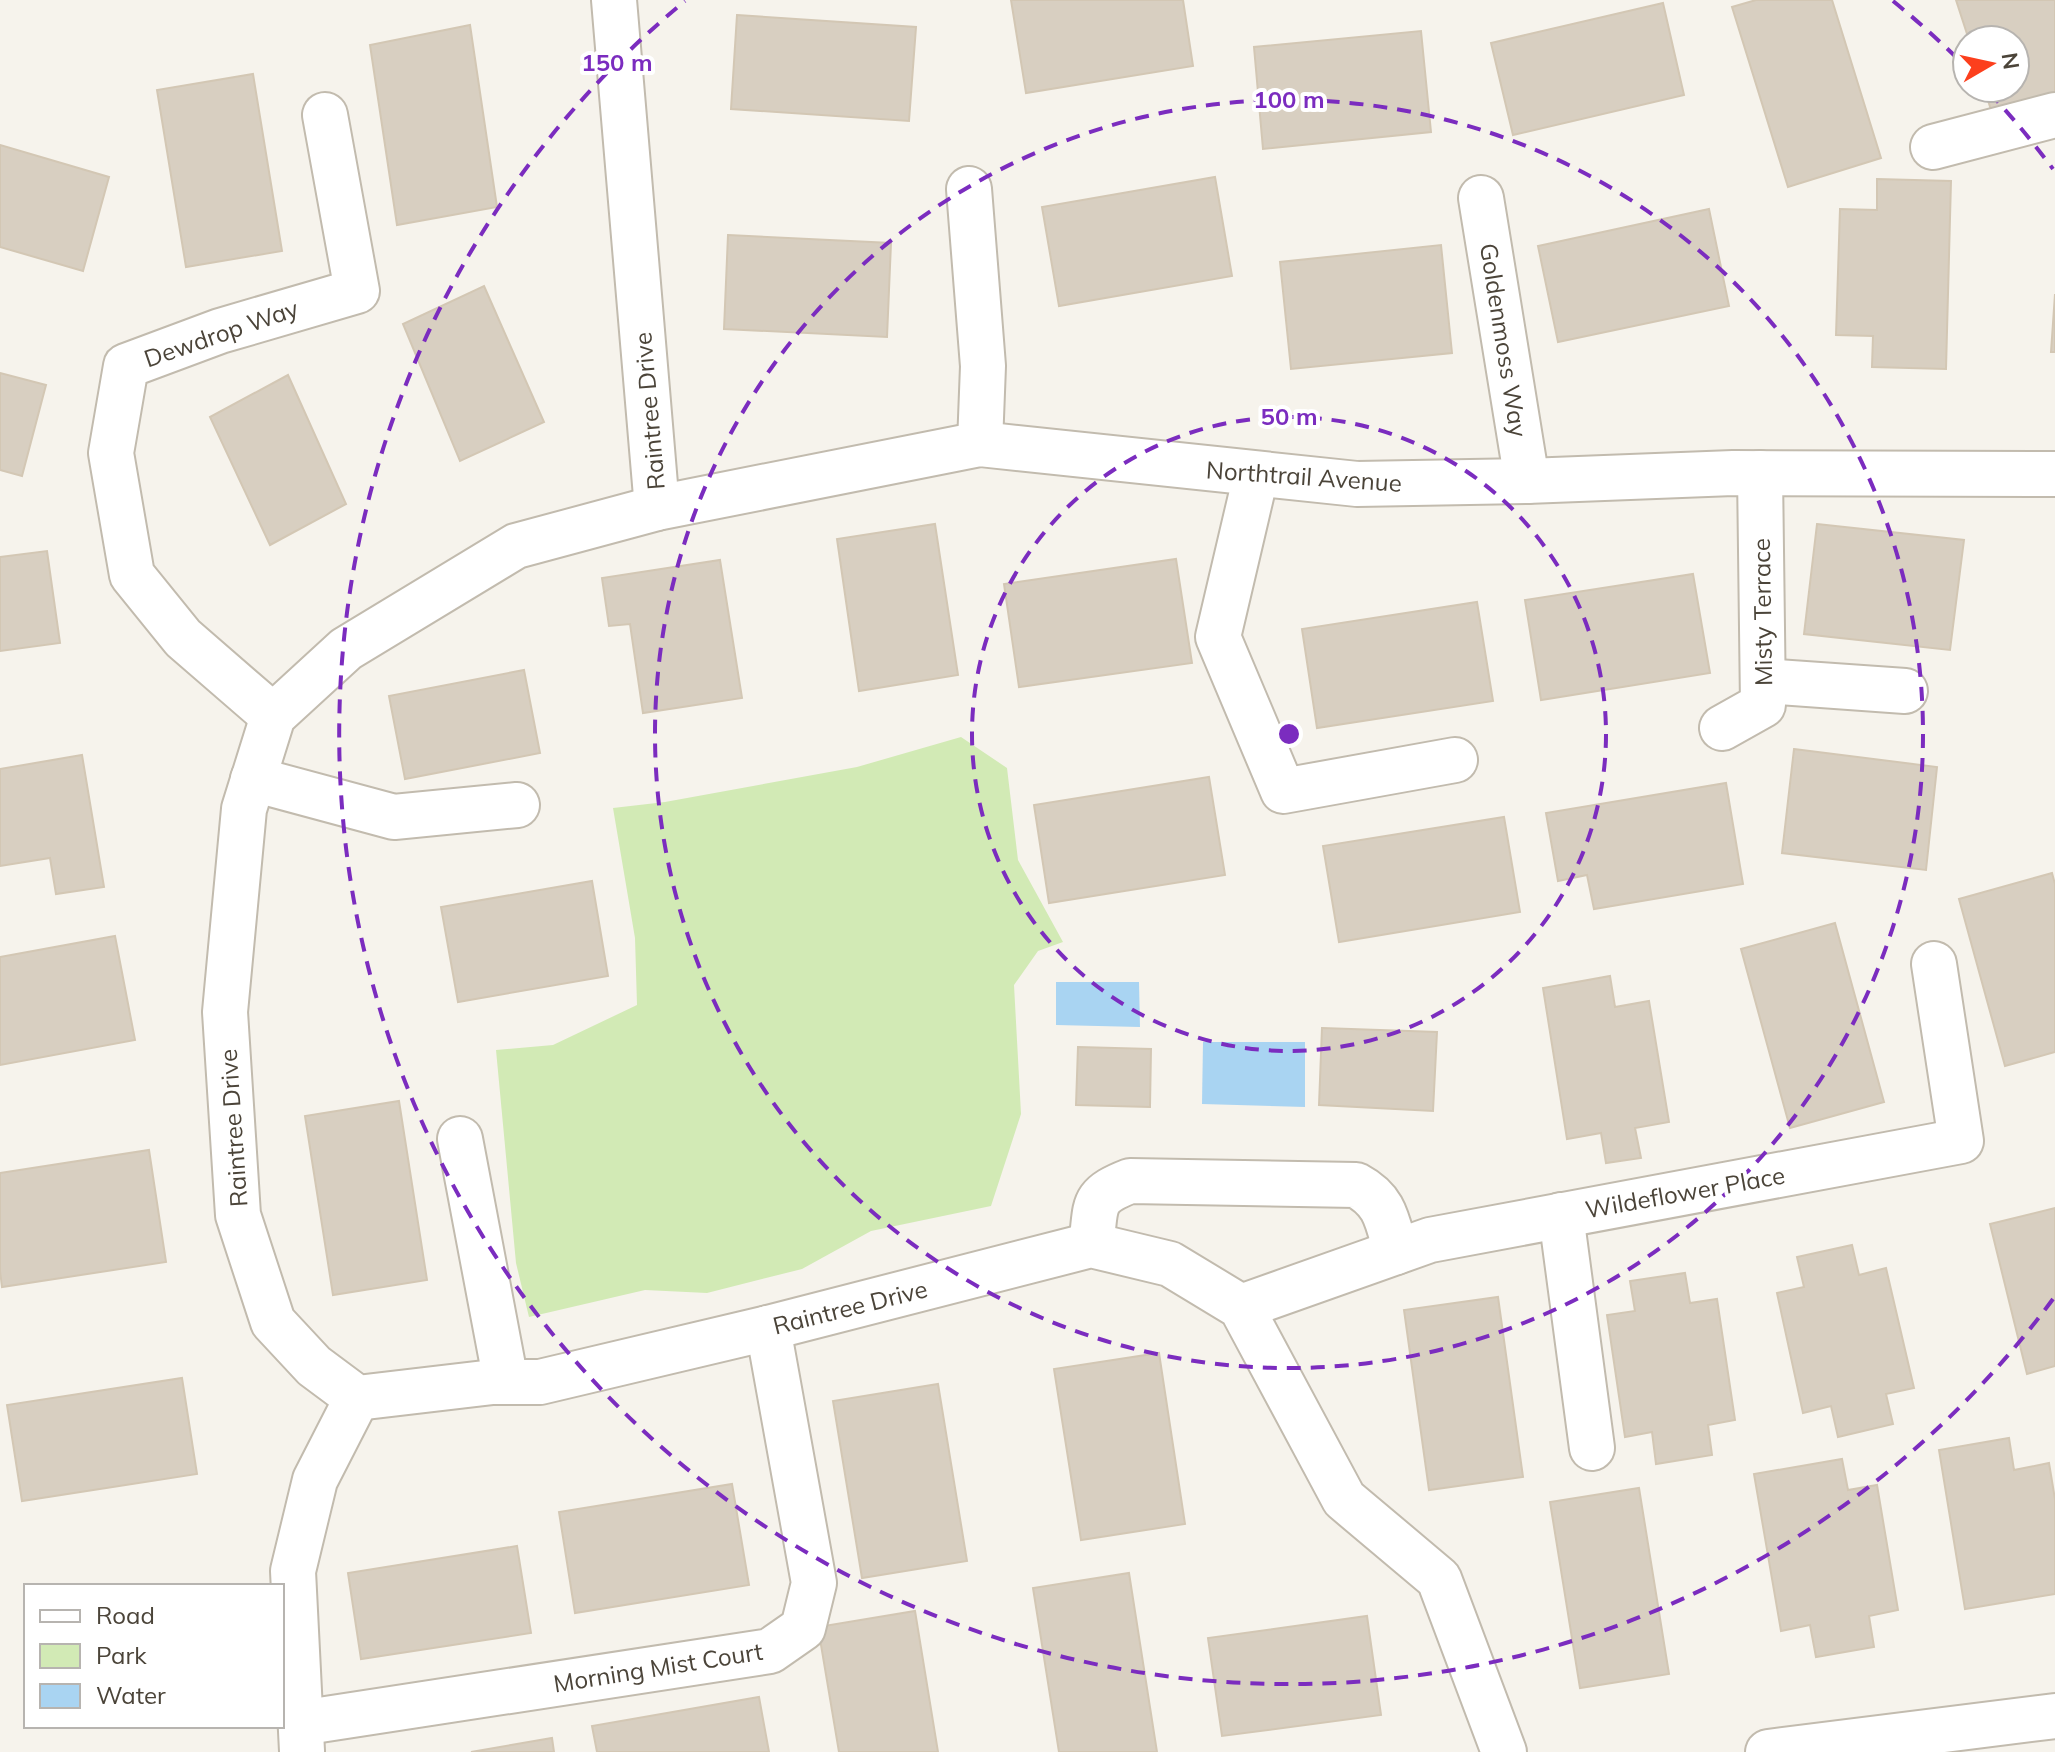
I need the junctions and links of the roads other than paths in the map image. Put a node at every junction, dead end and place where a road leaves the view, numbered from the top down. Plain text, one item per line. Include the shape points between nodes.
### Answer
1 (614, 0) edge
2 (325, 115) dead end
3 (2055, 115) edge
4 (1933, 147) dead end
5 (969, 189) dead end
6 (1481, 198) dead end
7 (980, 444) junction
8 (1760, 473) junction
9 (2055, 474) edge
10 (1256, 475) junction
11 (1527, 481) junction
12 (657, 508) junction
13 (1763, 681) junction
14 (1905, 691) dead end
15 (273, 716) junction
16 (1722, 728) dead end
17 (1455, 760) dead end
18 (253, 779) junction
19 (517, 805) dead end
20 (1934, 964) dead end
21 (460, 1139) dead end
22 (1561, 1215) junction
23 (1091, 1245) junction
24 (1396, 1252) junction
25 (1241, 1307) junction
26 (768, 1328) junction
27 (506, 1382) junction
28 (357, 1398) junction
29 (1592, 1448) dead end
30 (2055, 1716) edge
31 (301, 1737) edge
32 (1504, 1752) edge
33 (1768, 1752) edge

1 - 12 street, Raintree Drive
2 - 15 street, Dewdrop Way via 357,291 220,331 126,366 111,453 132,575 183,638
3 - 4 street
5 - 7 street via 983,366
6 - 11 street, Goldenmoss Way
7 - 10 street, Northtrail Avenue
7 - 12 street, Northtrail Avenue
8 - 9 street, Northtrail Avenue
8 - 11 street, Northtrail Avenue
8 - 13 street, Misty Terrace
10 - 11 street, Northtrail Avenue via 1357,484
10 - 17 street via 1218,637 1283,791
12 - 15 street, Raintree Drive via 516,546 346,649
13 - 14 street
13 - 16 street, Misty Terrace via 1763,705
15 - 18 street, Raintree Drive
18 - 19 street via 394,817
18 - 28 street, Raintree Drive via 244,809 225,1012 238,1215 273,1322 314,1366
20 - 22 street, Wildeflower Place via 1961,1141
21 - 27 street
22 - 24 street, Wildeflower Place via 1430,1240
22 - 29 street
23 - 24 street via 1097,1203 1106,1191 1130,1181 1356,1185 1383,1208
23 - 25 street, Raintree Drive via 1170,1264
23 - 26 street, Raintree Drive
24 - 25 street, Wildeflower Place
25 - 32 street via 1344,1499 1439,1579
26 - 27 street, Raintree Drive via 540,1382
26 - 31 street, Morning Mist Court via 814,1583 803,1628 770,1651
27 - 28 street, Raintree Drive
28 - 31 street via 315,1480 293,1571
30 - 33 street

